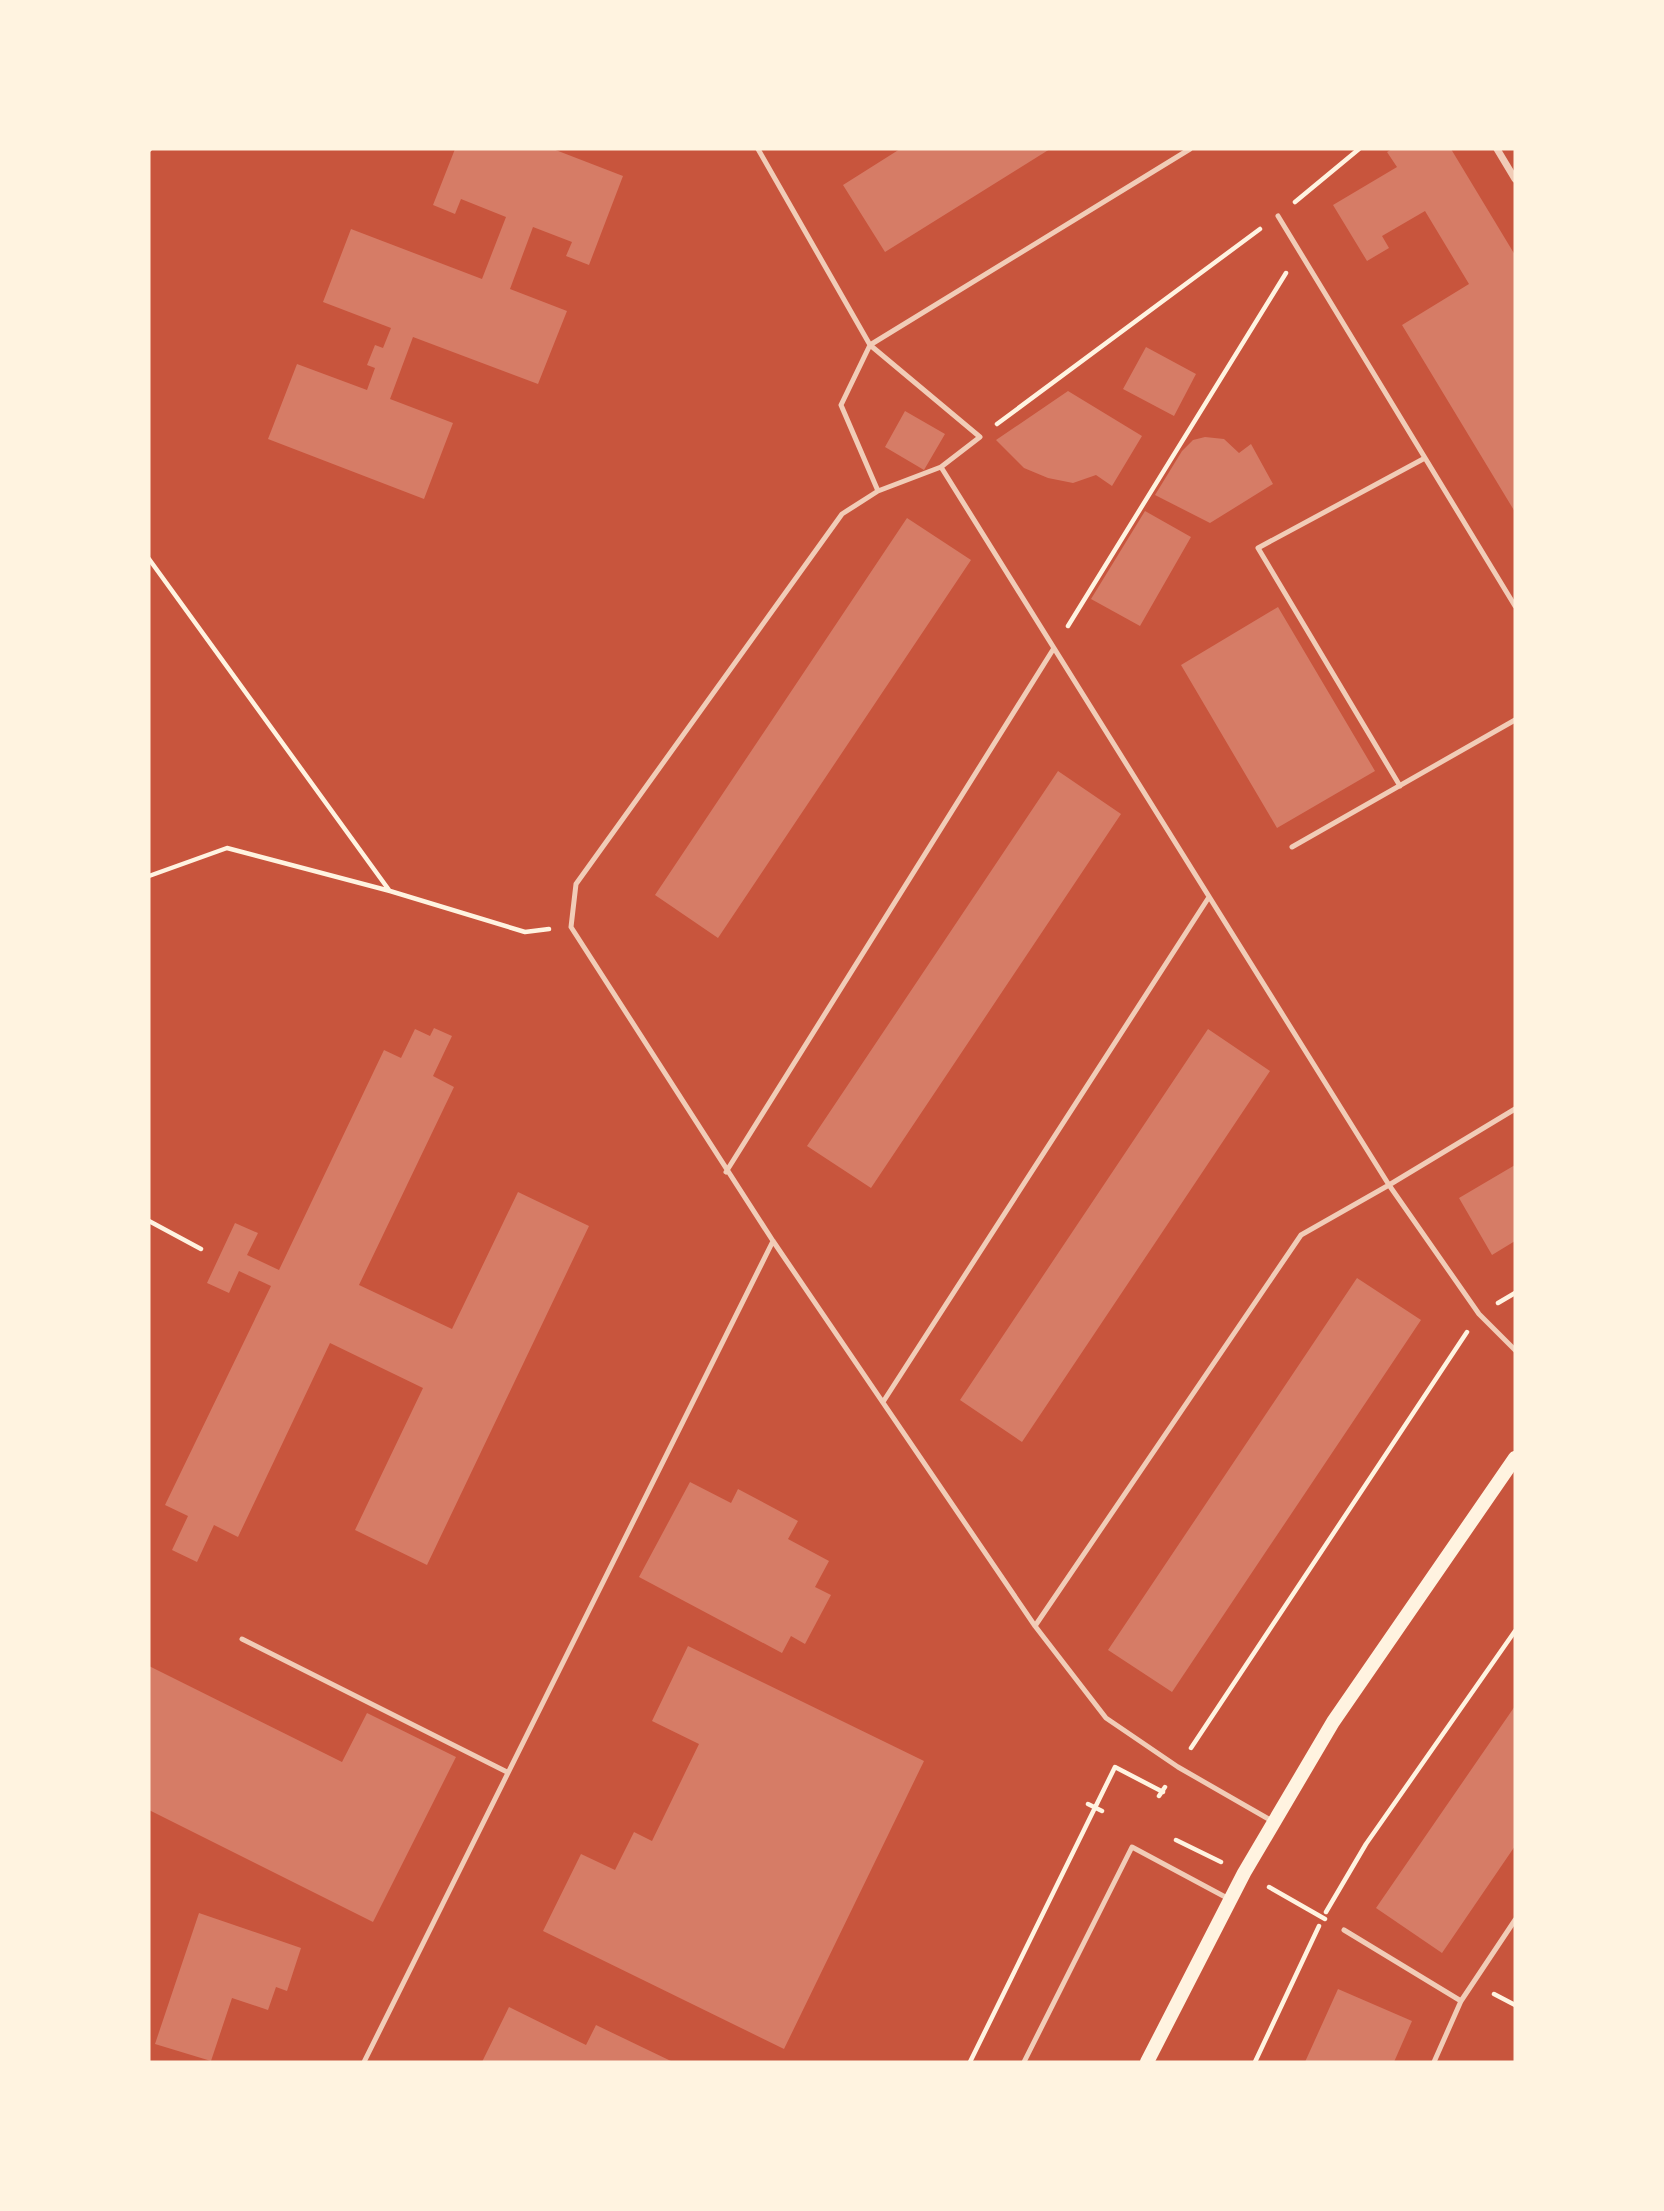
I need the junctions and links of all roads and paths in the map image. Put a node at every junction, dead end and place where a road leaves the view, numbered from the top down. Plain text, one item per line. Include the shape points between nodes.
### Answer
1 (758, 149) edge
2 (1190, 149) edge
3 (1359, 149) edge
4 (1497, 149) edge
5 (1515, 179) edge
6 (1278, 216) junction
7 (1299, 251) junction
8 (870, 345) junction
9 (980, 437) junction
10 (1425, 458) junction
11 (941, 467) junction
12 (878, 491) junction
13 (149, 559) edge
14 (1515, 606) edge
15 (1054, 648) junction
16 (1515, 720) edge
17 (1401, 786) junction
18 (1292, 847) dead end
19 (149, 876) edge
20 (390, 891) junction
21 (1209, 897) junction
22 (571, 927) junction
23 (1515, 1109) edge
24 (726, 1172) junction
25 (1389, 1185) junction
26 (149, 1221) edge
27 (773, 1241) junction
28 (201, 1249) dead end
29 (1515, 1293) edge
30 (1479, 1314) junction
31 (1515, 1350) edge
32 (883, 1402) junction
33 (1515, 1458) edge
34 (1035, 1626) junction
35 (1515, 1631) edge
36 (242, 1639) dead end
37 (1178, 1767) junction
38 (507, 1772) junction
39 (1088, 1804) dead end
40 (1095, 1807) junction
41 (1102, 1811) dead end
42 (1275, 1823) junction
43 (1231, 1899) junction
44 (1515, 1920) edge
45 (1344, 1930) dead end
46 (1008, 1965) dead end
47 (1015, 1970) junction
48 (1461, 2001) junction
49 (364, 2062) edge
50 (970, 2062) edge
51 (1024, 2062) edge
52 (1147, 2062) edge
53 (1255, 2062) edge
54 (1434, 2062) edge

1 - 8 lane
2 - 8 lane
3 - 6 path
4 - 5 street
6 - 7 lane
6 - 9 path
7 - 10 lane
7 - 15 path
8 - 9 lane
8 - 12 lane via 841,405
9 - 11 lane
10 - 14 lane
10 - 17 lane via 1258,548
11 - 12 lane
11 - 15 lane
12 - 22 lane via 842,514 576,884
13 - 20 path
15 - 21 lane
15 - 24 lane
16 - 17 lane
17 - 18 lane
19 - 20 path via 227,848
20 - 22 path via 525,932
21 - 25 lane
21 - 32 lane
22 - 24 lane
23 - 25 lane
24 - 27 lane
25 - 30 lane
25 - 34 lane via 1301,1235
26 - 28 path
27 - 32 lane
27 - 38 lane
29 - 30 path
30 - 31 lane
30 - 37 path
32 - 34 lane
33 - 42 main road via 1333,1722
34 - 37 lane via 1106,1718
35 - 53 path via 1366,1844 1323,1917
36 - 38 lane
37 - 40 path via 1161,1794 1115,1767
37 - 42 lane
38 - 49 lane
39 - 40 path
40 - 41 path
40 - 47 path
42 - 43 main road
43 - 51 lane via 1132,1847
43 - 52 main road
44 - 48 lane
45 - 48 lane
46 - 47 path
47 - 50 path
48 - 54 lane

